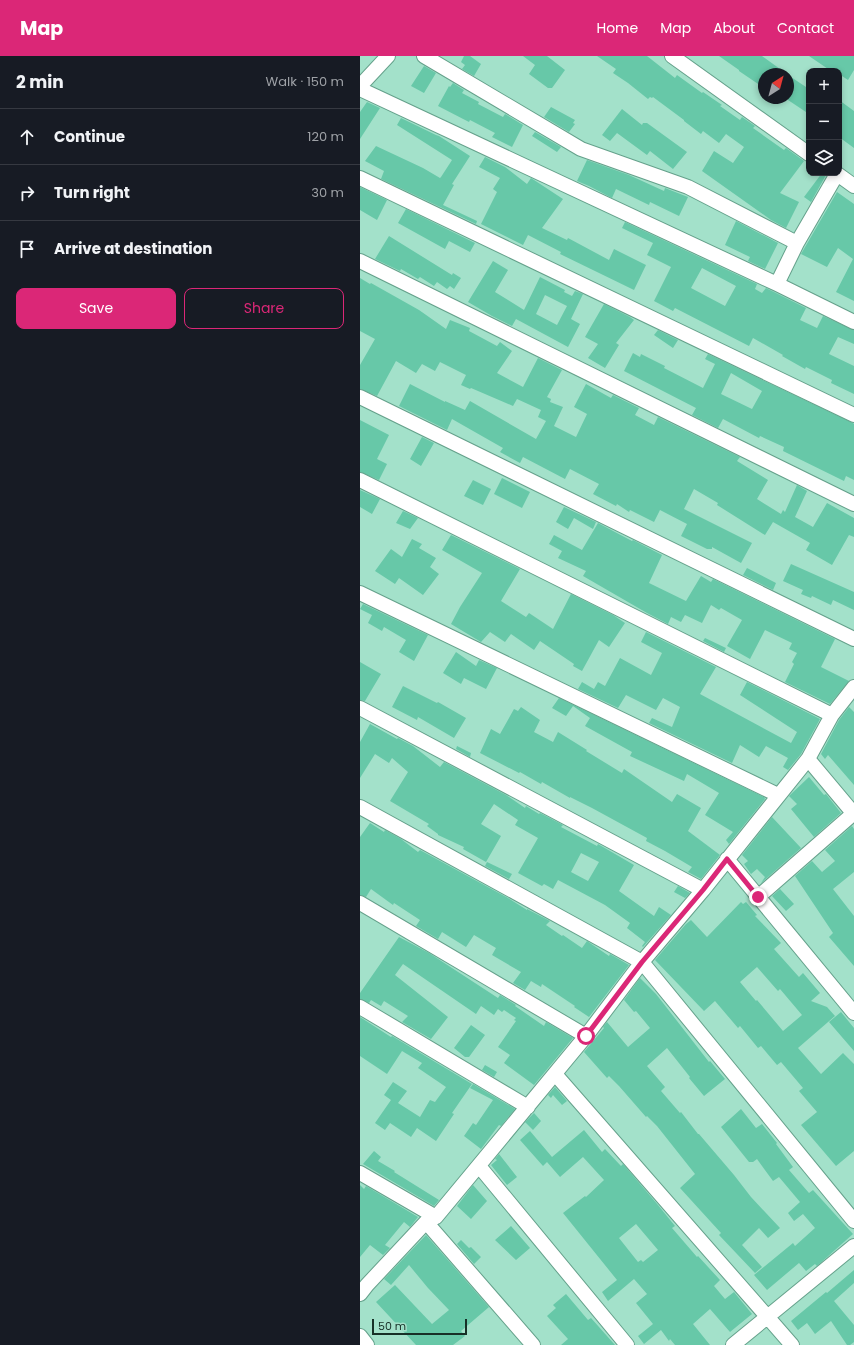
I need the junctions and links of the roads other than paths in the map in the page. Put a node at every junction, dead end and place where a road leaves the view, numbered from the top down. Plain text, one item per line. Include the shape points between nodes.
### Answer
1 (388, 56) edge
2 (424, 56) edge
3 (672, 56) edge
4 (360, 86) edge
5 (360, 89) edge
6 (806, 152) edge
7 (835, 176) edge
8 (839, 176) edge
9 (360, 178) edge
10 (854, 186) edge
11 (797, 243) junction
12 (360, 261) edge
13 (777, 284) junction
14 (854, 322) edge
15 (360, 397) edge
16 (854, 415) edge
17 (360, 480) edge
18 (854, 504) edge
19 (360, 593) edge
20 (854, 639) edge
21 (854, 687) edge
22 (360, 708) edge
23 (832, 715) junction
24 (808, 759) junction
25 (778, 794) junction
26 (360, 807) edge
27 (854, 813) edge
28 (727, 859) junction
29 (703, 890) junction
30 (758, 897) junction
31 (360, 904) edge
32 (642, 962) junction
33 (360, 1007) edge
34 (854, 1013) edge
35 (586, 1036) junction
36 (555, 1074) junction
37 (528, 1106) junction
38 (479, 1166) junction
39 (360, 1173) edge
40 (431, 1220) junction
41 (854, 1221) edge
42 (854, 1246) edge
43 (362, 1287) edge
44 (769, 1316) junction
45 (360, 1336) edge
46 (367, 1345) edge
47 (533, 1345) edge
48 (627, 1345) edge
49 (734, 1345) edge
50 (792, 1345) edge

1 - 4 street
2 - 11 street via 581,149 688,187
3 - 6 street
5 - 13 street
7 - 11 street
8 - 10 street
9 - 16 street
11 - 13 street
12 - 18 street
13 - 14 street
15 - 20 street
17 - 23 street
19 - 25 street
21 - 23 street
22 - 29 street
23 - 24 street
24 - 25 street
24 - 27 street
25 - 28 street
26 - 32 street
27 - 30 street
28 - 29 street
28 - 30 street
29 - 32 street
30 - 34 street
31 - 35 street
32 - 35 street
32 - 41 street
33 - 37 street
35 - 36 street
36 - 37 street
36 - 44 street
37 - 38 street
38 - 40 street
38 - 48 street
39 - 40 street
40 - 43 street
40 - 47 street
42 - 44 street
44 - 49 street
44 - 50 street
45 - 46 street

